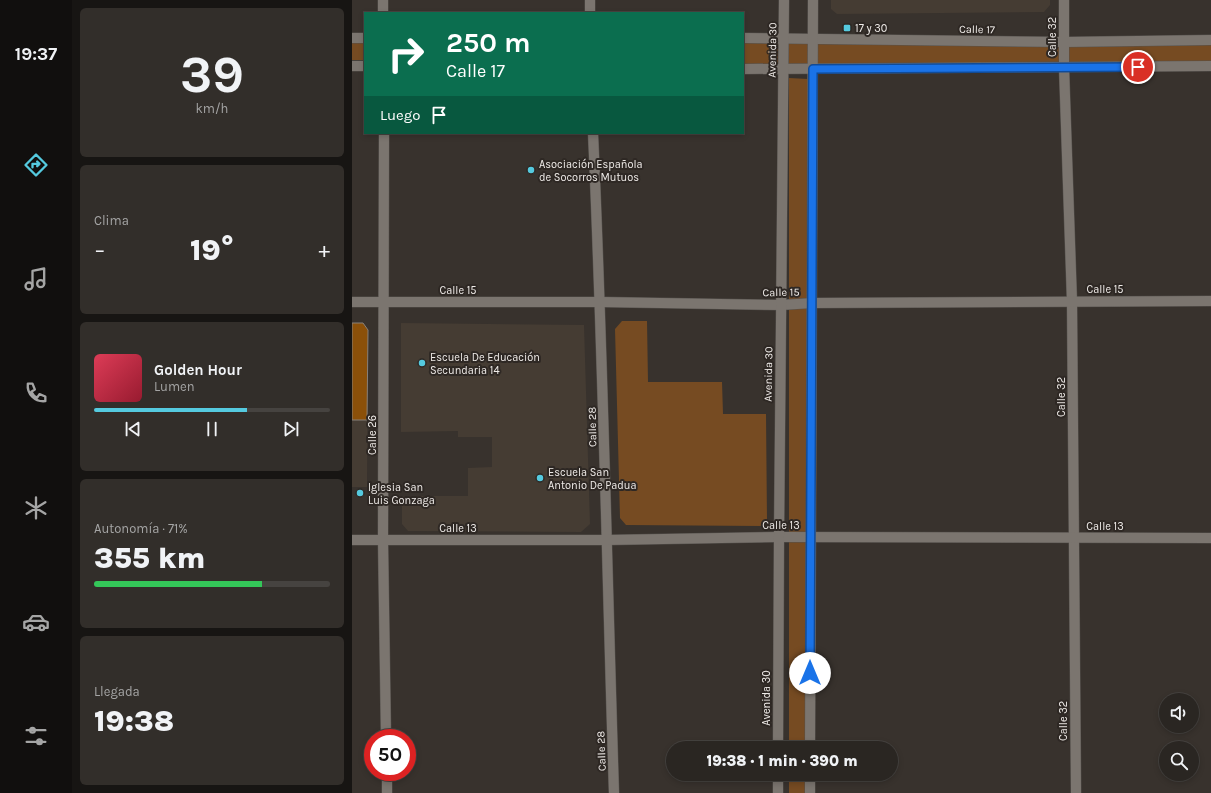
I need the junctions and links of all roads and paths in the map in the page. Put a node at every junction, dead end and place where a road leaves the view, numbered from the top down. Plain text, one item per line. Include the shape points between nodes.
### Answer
1 (383, 0) edge
2 (590, 0) edge
3 (784, 0) edge
4 (813, 0) edge
5 (1064, 0) edge
6 (383, 12) edge
7 (590, 12) edge
8 (352, 38) edge
9 (364, 38) edge
10 (744, 38) edge
11 (784, 39) junction
12 (813, 39) junction
13 (1211, 40) edge
14 (1065, 42) junction
15 (352, 66) edge
16 (364, 66) edge
17 (1211, 66) edge
18 (1064, 67) junction
19 (744, 69) edge
20 (783, 69) junction
21 (813, 69) junction
22 (384, 134) edge
23 (594, 134) edge
24 (1211, 300) edge
25 (352, 302) edge
26 (384, 302) junction
27 (601, 302) junction
28 (1072, 302) junction
29 (813, 303) junction
30 (781, 305) junction
31 (779, 537) junction
32 (811, 537) junction
33 (1074, 538) junction
34 (1211, 538) edge
35 (352, 540) edge
36 (383, 540) junction
37 (606, 540) junction
38 (386, 729) edge
39 (778, 741) edge
40 (810, 741) edge
41 (387, 781) edge
42 (778, 781) edge
43 (810, 781) edge
44 (387, 793) edge
45 (614, 793) edge
46 (778, 793) edge
47 (810, 793) edge
48 (1076, 793) edge

1 - 6 street
2 - 7 street
3 - 11 street, Avenida 30
4 - 12 street
5 - 14 street, Calle 32
8 - 9 street
10 - 11 street, Calle 17
11 - 12 street, Calle 17
11 - 20 street, Avenida 30
12 - 14 street, Calle 17
12 - 21 street
13 - 14 street, Calle 17
14 - 18 street, Calle 32
15 - 16 street
17 - 18 street
18 - 21 street
18 - 28 street, Calle 32
19 - 20 street
20 - 21 street
20 - 30 street, Avenida 30
21 - 29 street
22 - 26 street, Calle 26
23 - 27 street, Calle 28
24 - 28 street, Calle 15
25 - 26 street, Calle 15
26 - 27 street, Calle 15
26 - 36 street, Calle 26
27 - 30 street, Calle 15
27 - 37 street, Calle 28
28 - 29 street, Calle 15
28 - 33 street, Calle 32
29 - 30 street, Calle 15
29 - 32 street
30 - 31 street, Avenida 30
31 - 32 street, Calle 13
31 - 37 street, Calle 13
31 - 39 street, Avenida 30
32 - 33 street, Calle 13
32 - 40 street
33 - 34 street, Calle 13
33 - 48 street, Calle 32
35 - 36 street, Calle 13
36 - 37 street, Calle 13
36 - 38 street, Calle 26
37 - 45 street, Calle 28
41 - 44 street
42 - 46 street
43 - 47 street

